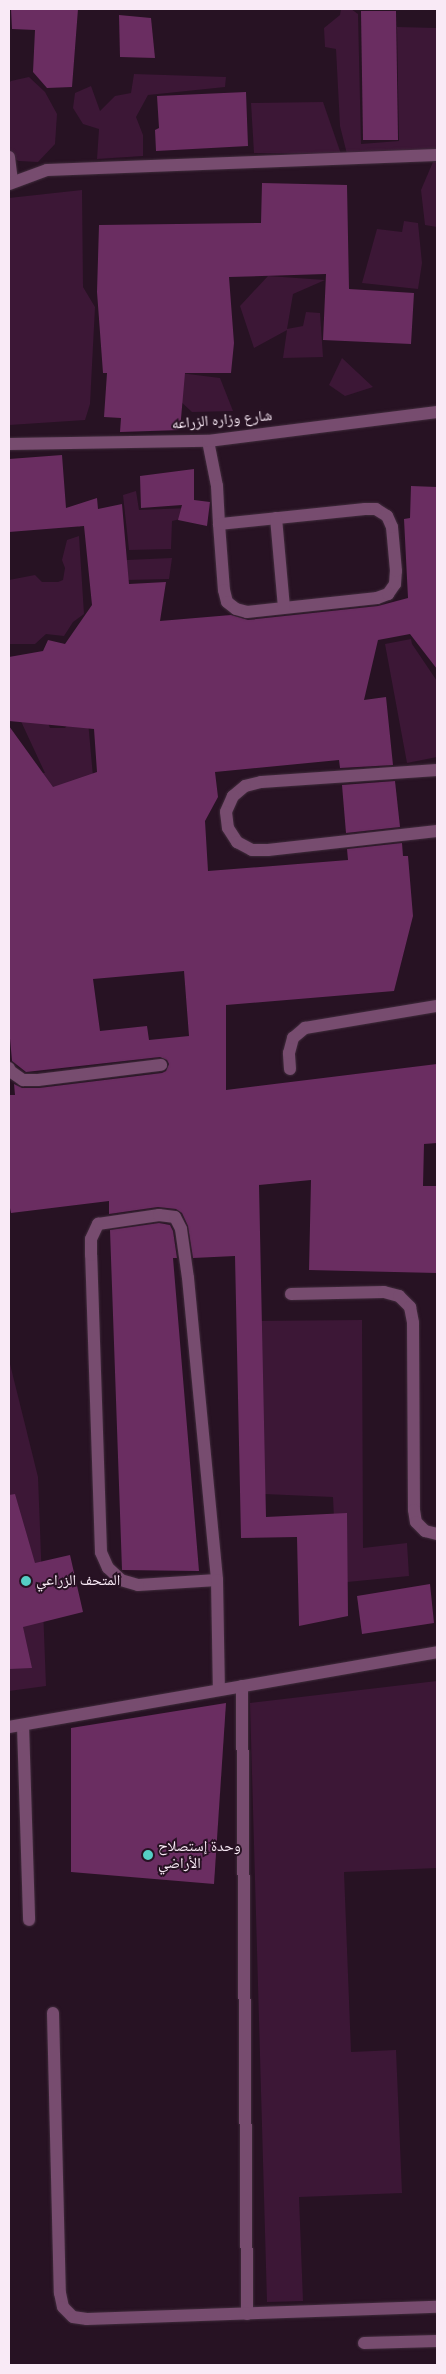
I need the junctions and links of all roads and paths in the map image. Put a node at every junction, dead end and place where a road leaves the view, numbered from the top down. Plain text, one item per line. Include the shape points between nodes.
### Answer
1 (437, 156) edge
2 (9, 157) edge
3 (10, 183) edge
4 (437, 412) edge
5 (208, 440) junction
6 (9, 444) edge
7 (276, 518) junction
8 (219, 524) junction
9 (284, 608) junction
10 (437, 770) edge
11 (437, 831) edge
12 (437, 1006) edge
13 (161, 1065) dead end
14 (9, 1068) edge
15 (290, 1068) dead end
16 (291, 1294) dead end
17 (437, 1534) edge
18 (216, 1580) junction
19 (437, 1652) edge
20 (242, 1686) junction
21 (219, 1690) junction
22 (22, 1725) junction
23 (9, 1727) edge
24 (28, 1920) dead end
25 (53, 2013) dead end
26 (437, 2307) edge
27 (247, 2314) junction
28 (437, 2340) edge
29 (364, 2343) dead end

1 - 3 street via 46,170
2 - 3 street
4 - 5 street, شارع وزاره الزراعه
5 - 6 street, شارع وزاره الزراعه
5 - 8 street via 217,486
7 - 8 street
7 - 9 street
7 - 9 street via 376,509 387,516 392,527 396,572 395,584 388,594 377,598
8 - 9 street via 227,602 247,612
10 - 11 street via 262,782 245,786 233,796 226,812 228,828 237,842 252,850
12 - 15 street via 305,1028 293,1038 288,1052
13 - 14 street via 38,1080 23,1080
16 - 17 street via 384,1292 399,1296 410,1307 414,1510 416,1522 425,1531
18 - 18 street via 181,1229 174,1217 159,1215 98,1224 91,1239 91,1255 101,1552 114,1574 121,1580 138,1585
18 - 21 street
19 - 20 street
20 - 21 street
20 - 27 street
21 - 22 street
22 - 23 street
22 - 24 street
25 - 27 street via 60,2293 63,2307 72,2317 87,2319
26 - 27 street
28 - 29 street

